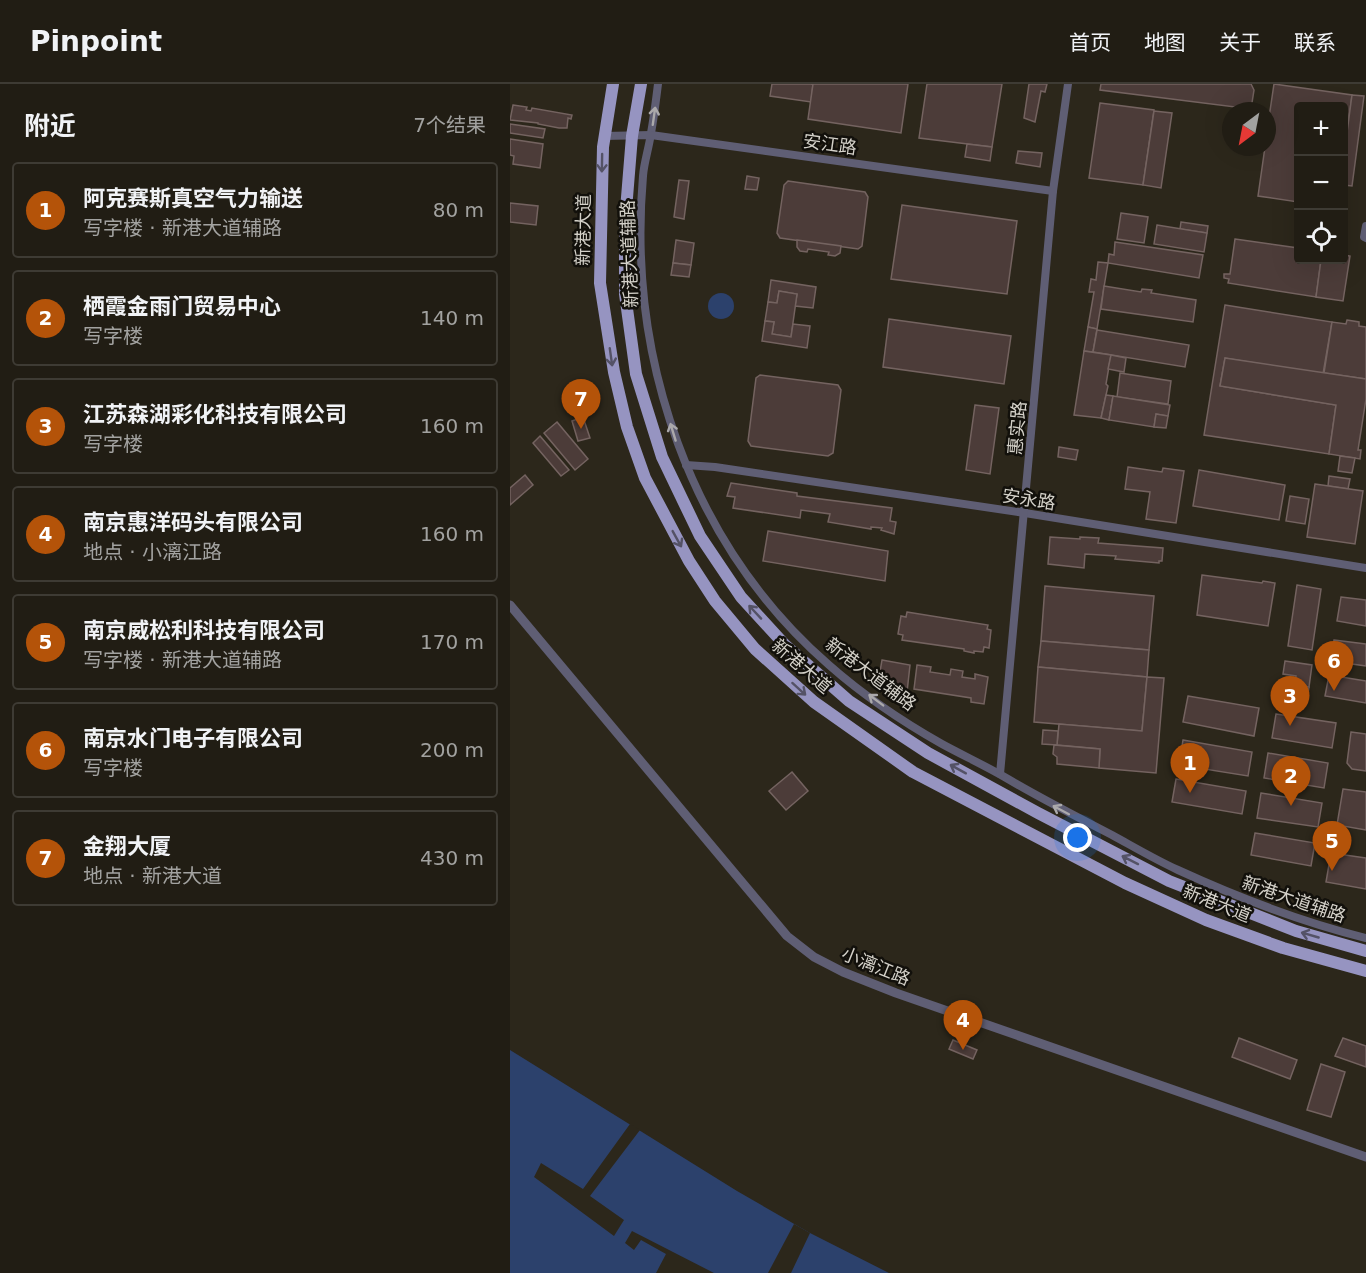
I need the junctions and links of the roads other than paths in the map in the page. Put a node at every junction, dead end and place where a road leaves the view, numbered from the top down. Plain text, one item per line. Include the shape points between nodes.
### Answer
1 (613, 84) edge
2 (640, 84) edge
3 (658, 84) edge
4 (1068, 84) edge
5 (651, 135) junction
6 (604, 136) junction
7 (632, 136) junction
8 (1053, 191) junction
9 (1366, 226) edge
10 (1365, 237) edge
11 (686, 465) junction
12 (1025, 513) junction
13 (1366, 568) edge
14 (510, 605) edge
15 (1000, 774) junction
16 (1366, 938) edge
17 (1366, 951) edge
18 (1366, 971) edge
19 (1366, 1157) edge

1 - 6 main road, 新港大道
2 - 7 main road, 新港大道
5 -> 3 street, 新港大道辅路
4 - 8 street, 惠实路
5 - 7 street, 安江路
5 - 8 street, 安江路
11 -> 5 street, 新港大道辅路 via 659,386 642,279 643,173
6 - 7 street, 安江路
6 -> 18 main road, 新港大道 via 600,284 627,427 645,478 689,561 715,601 755,649 814,702 913,772 1125,883 1206,920 1283,948
17 -> 7 main road, 新港大道 via 1296,932 1169,881 928,753 849,700 785,645 741,597 700,536 662,457 636,374 624,294
8 - 12 street, 惠实路
9 - 10 street
11 - 12 street, 安永路
15 -> 11 street, 新港大道辅路 via 940,743 884,707 830,666 786,623 717,529
12 - 13 street, 安永路
12 - 15 street, 惠实路
14 - 19 street, 小漓江路 via 787,936 813,957 896,993
16 -> 15 street, 新港大道辅路 via 1286,914 1176,869

